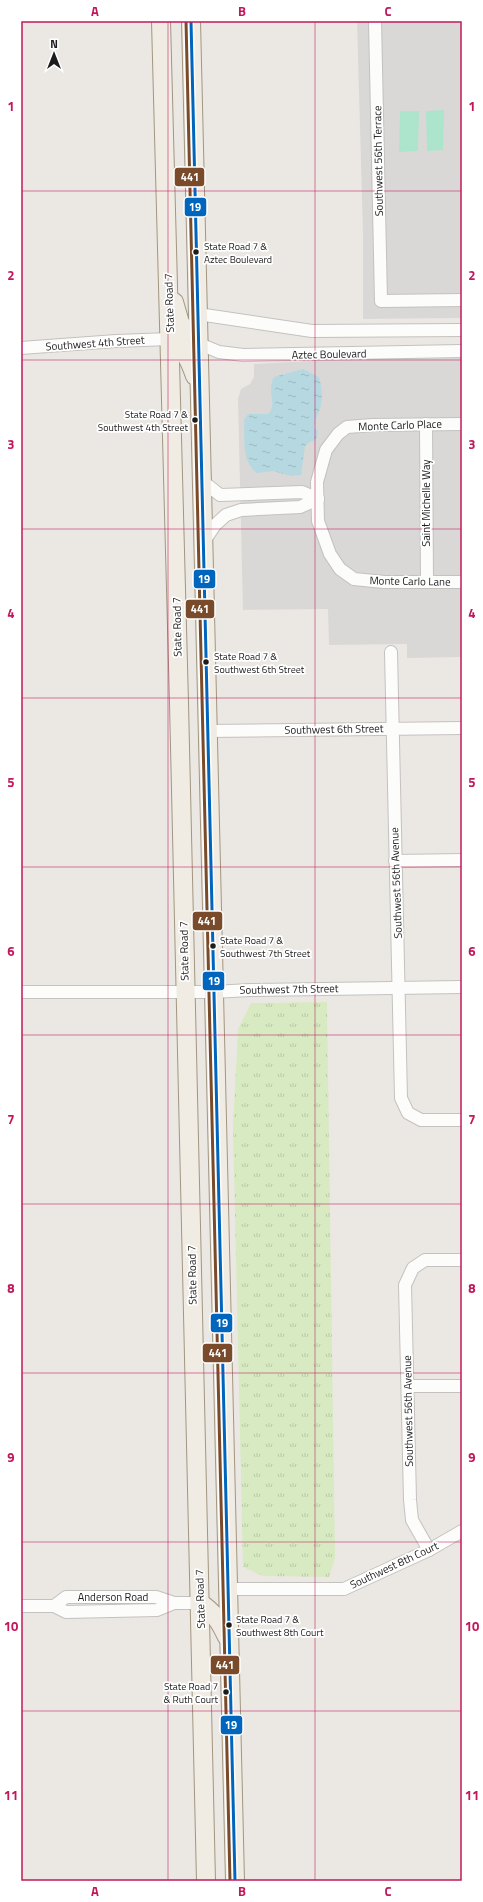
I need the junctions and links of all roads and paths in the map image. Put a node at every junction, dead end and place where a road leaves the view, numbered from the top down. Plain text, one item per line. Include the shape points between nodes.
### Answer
1 (161, 21) edge
2 (191, 21) edge
3 (375, 21) edge
4 (168, 284) junction
5 (462, 300) edge
6 (198, 314) junction
7 (462, 330) edge
8 (170, 339) junction
9 (197, 343) junction
10 (21, 348) edge
11 (462, 351) edge
12 (199, 386) junction
13 (426, 424) junction
14 (462, 424) edge
15 (201, 480) junction
16 (318, 499) junction
17 (203, 544) junction
18 (427, 582) junction
19 (462, 582) edge
20 (391, 652) dead end
21 (178, 684) junction
22 (462, 728) edge
23 (391, 729) junction
24 (207, 730) junction
25 (462, 860) edge
26 (395, 861) junction
27 (462, 986) edge
28 (398, 987) junction
29 (21, 992) edge
30 (185, 992) junction
31 (213, 992) junction
32 (462, 1120) edge
33 (462, 1260) edge
34 (408, 1386) junction
35 (462, 1386) edge
36 (462, 1531) edge
37 (198, 1535) junction
38 (429, 1550) junction
39 (228, 1589) junction
40 (200, 1603) junction
41 (21, 1606) edge
42 (228, 1640) junction
43 (206, 1844) junction
44 (206, 1881) edge
45 (214, 1881) edge
46 (235, 1881) edge

1 - 4 main road, State Road 7
2 - 6 main road
3 - 5 street, Southwest 56th Terrace via 381,301
4 - 8 main road, State Road 7
4 - 9 main road via 180,323
6 - 7 street, Aztec Boulevard via 312,331
6 - 9 main road
8 - 10 street, Southwest 4th Street
8 - 12 main road via 186,354
8 - 21 main road, State Road 7
9 - 11 street, Aztec Boulevard via 219,352 243,355
9 - 12 main road
12 - 15 main road
13 - 14 street, Monte Carlo Place
13 - 16 street, Monte Carlo Place via 347,427 326,450 318,482
13 - 18 street, Saint Michelle Way
15 - 16 street via 220,495 302,492
15 - 17 main road
16 - 17 street via 300,507 241,510 226,515
16 - 18 street, Monte Carlo Lane via 318,521 330,554 340,569 354,579
17 - 24 main road
18 - 19 street, Monte Carlo Lane
20 - 23 street, Southwest 56th Avenue
21 - 24 main road via 190,717 197,725
21 - 30 main road, State Road 7
22 - 23 street, Southwest 6th Street
23 - 24 street, Southwest 6th Street
23 - 26 street, Southwest 56th Avenue
24 - 31 main road
25 - 26 street
26 - 28 street, Southwest 56th Avenue
27 - 28 street, Southwest 7th Street
28 - 31 street, Southwest 7th Street
28 - 32 street, Southwest 56th Avenue via 401,1098 408,1113 421,1120
29 - 30 street, Southwest 7th Street
30 - 31 street, Southwest 7th Street
30 - 37 main road, State Road 7
31 - 39 main road
33 - 34 street, Southwest 56th Avenue via 425,1260 413,1268 405,1285
34 - 35 street
34 - 38 street, Southwest 56th Avenue via 412,1520
36 - 38 street, Southwest 8th Court
37 - 39 main road via 210,1573
37 - 40 main road, State Road 7
38 - 39 street, Southwest 8th Court via 344,1589
39 - 42 main road
40 - 41 street, Anderson Road via 174,1604 156,1597 66,1597 54,1606
40 - 42 main road via 211,1610 219,1620
40 - 43 main road, State Road 7
42 - 46 main road
43 - 44 main road, State Road 7
43 - 45 main road

